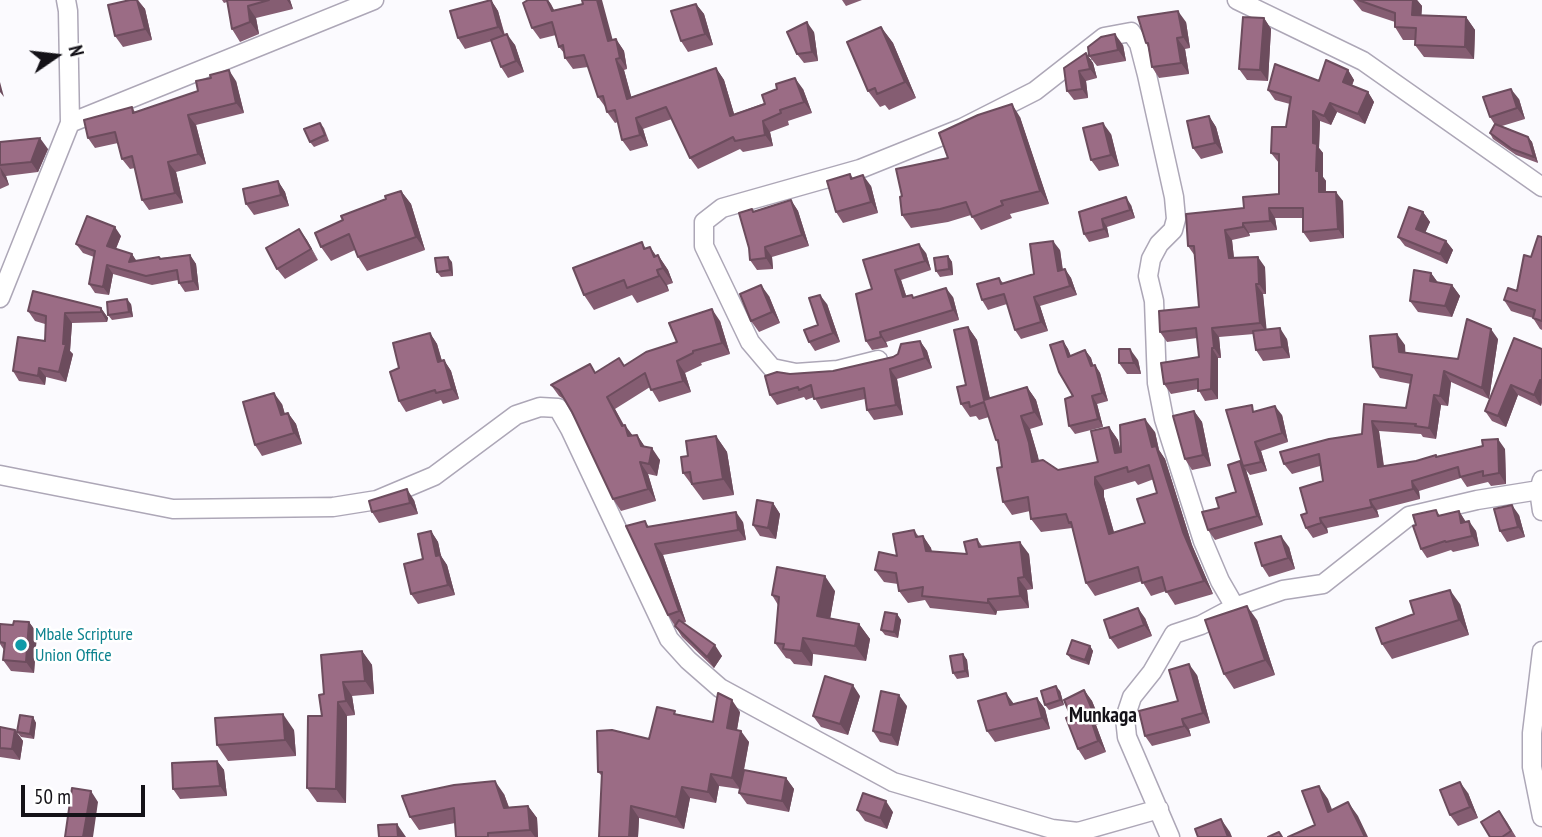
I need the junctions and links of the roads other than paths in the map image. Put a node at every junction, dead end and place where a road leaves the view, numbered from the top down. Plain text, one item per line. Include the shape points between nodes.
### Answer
1 (66, 0) edge
2 (374, 0) edge
3 (1237, 0) edge
4 (70, 122) junction
5 (1542, 187) edge
6 (0, 298) edge
7 (897, 356) edge
8 (0, 475) edge
9 (1541, 485) edge
10 (1542, 512) edge
11 (1235, 607) junction
12 (1542, 651) edge
13 (1539, 701) edge
14 (1158, 809) junction
15 (1542, 817) edge
16 (1170, 837) edge

1 - 4 street
2 - 4 street
3 - 5 street via 1363,61
4 - 6 street
7 - 11 street via 838,370 796,373 772,368 750,342 704,246 704,222 722,208 860,169 962,128 1035,91 1104,37 1131,32 1147,75 1176,219 1151,259 1148,276 1154,301 1157,383 1203,541
8 - 14 street via 173,509 333,507 377,500 434,476 516,415 540,407 558,408 669,639 720,688 893,782 1052,829 1078,832
9 - 10 street
9 - 11 street via 1409,516 1323,584 1283,590
11 - 14 street via 1174,634 1132,697 1125,718 1127,737
12 - 13 street
13 - 15 street via 1532,733 1532,767
14 - 16 street

